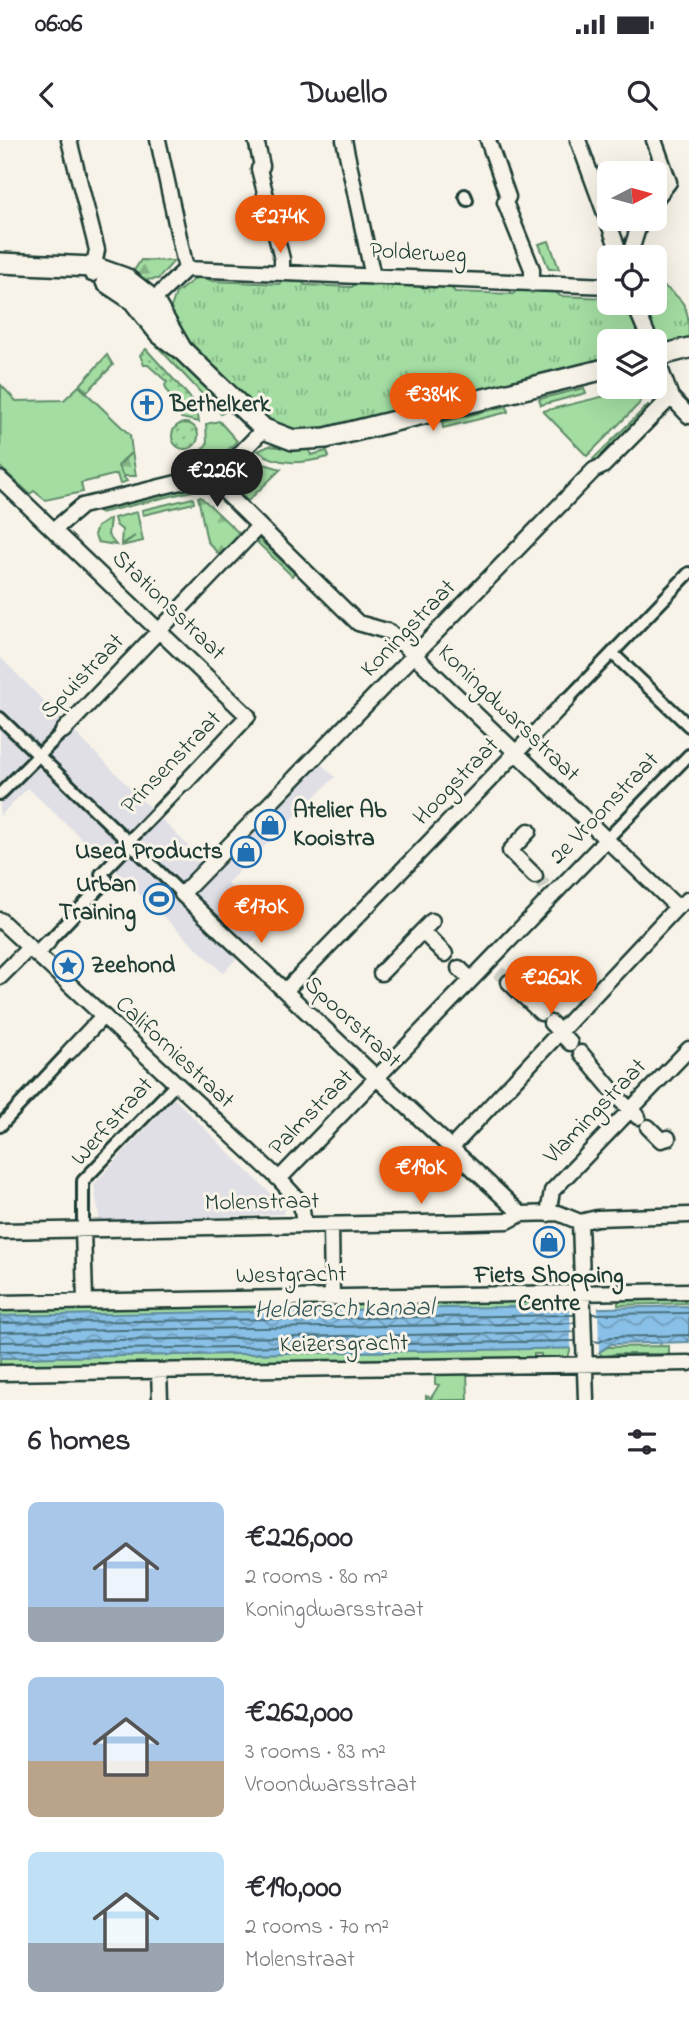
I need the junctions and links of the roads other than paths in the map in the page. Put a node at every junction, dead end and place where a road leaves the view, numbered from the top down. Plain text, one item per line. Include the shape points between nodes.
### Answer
1 (69, 140) edge
2 (158, 140) edge
3 (257, 140) edge
4 (344, 140) edge
5 (488, 140) edge
6 (578, 140) edge
7 (654, 140) edge
8 (662, 161) edge
9 (617, 245) edge
10 (0, 263) edge
11 (186, 269) junction
12 (93, 271) junction
13 (282, 272) junction
14 (373, 277) junction
15 (531, 284) junction
16 (597, 286) edge
17 (148, 305) junction
18 (689, 348) edge
19 (667, 351) edge
20 (597, 371) edge
21 (667, 386) edge
22 (671, 397) junction
23 (689, 416) edge
24 (264, 429) junction
25 (222, 472) junction
26 (0, 479) edge
27 (259, 526) junction
28 (55, 528) junction
29 (689, 573) edge
30 (160, 631) junction
31 (612, 653) junction
32 (415, 656) junction
33 (566, 700) joint
34 (248, 716) joint
35 (0, 718) edge
36 (689, 726) edge
37 (62, 731) joint
38 (516, 754) junction
39 (689, 755) edge
40 (39, 756) junction
41 (185, 783) joint
42 (0, 794) edge
43 (529, 831) dead end
44 (606, 840) junction
45 (129, 843) junction
46 (545, 886) junction
47 (182, 894) junction
48 (683, 903) edge
49 (0, 920) edge
50 (48, 942) joint
51 (33, 951) junction
52 (445, 954) dead end
53 (459, 968) dead end
54 (498, 972) junction
55 (381, 973) dead end
56 (0, 977) edge
57 (471, 980) junction
58 (285, 991) junction
59 (102, 1017) junction
60 (551, 1022) junction
61 (689, 1049) edge
62 (69, 1052) joint
63 (378, 1079) junction
64 (174, 1086) junction
65 (630, 1109) junction
66 (0, 1126) edge
67 (662, 1144) dead end
68 (450, 1148) junction
69 (279, 1180) junction
70 (522, 1214) junction
71 (548, 1214) junction
72 (689, 1215) edge
73 (580, 1222) junction
74 (304, 1225) junction
75 (331, 1225) junction
76 (83, 1229) junction
77 (0, 1230) edge
78 (689, 1291) edge
79 (332, 1298) junction
80 (583, 1299) junction
81 (85, 1301) junction
82 (0, 1303) edge
83 (585, 1358) junction
84 (689, 1363) edge
85 (159, 1371) junction
86 (0, 1373) edge
87 (160, 1400) edge
88 (586, 1400) edge

1 - 12 street via 97,250
2 - 11 street
3 - 13 street
4 - 14 street
5 - 15 street via 508,197 505,202 532,269
6 - 9 street
7 - 8 street
10 - 12 main road
11 - 13 street, Polderweg
11 - 17 street
12 - 17 main road via 125,278
13 - 14 street, Polderweg
14 - 15 street, Polderweg
15 - 16 street, Polderweg
17 - 24 main road via 182,350
18 - 19 main road
20 - 24 main road via 326,438 293,440
21 - 22 street
22 - 23 street
22 - 32 street, Koningstraat
24 - 25 street
25 - 27 street, Koningdwarsstraat via 227,494
25 - 28 street via 82,506
26 - 28 street, Stationsstraat
27 - 30 street, Spuistraat
27 - 32 street, Koningdwarsstraat via 358,623 390,632
28 - 30 street, Stationsstraat
29 - 31 street, Hoogstraat
30 - 34 street, Stationsstraat
30 - 37 street, Spuistraat
31 - 33 street, Hoogstraat
31 - 36 street
32 - 38 street, Koningdwarsstraat
32 - 47 street, Koningstraat
33 - 38 street, Hoogstraat
34 - 41 street, Prinsenstraat
35 - 40 street, Spoorstraat
37 - 40 street, Spuistraat
38 - 44 street, Koningdwarsstraat
38 - 58 street, Hoogstraat
39 - 44 street, 2e Vroonstraat
40 - 42 street, Spuistraat
40 - 45 street, Spoorstraat
41 - 45 street, Prinsenstraat
43 - 46 street, 2e Vroonstraat via 510,851
44 - 46 street, 2e Vroonstraat
44 - 48 street, Koningdwarsstraat
45 - 47 street, Spoorstraat
45 - 50 street, Prinsenstraat via 101,874 107,880
46 - 54 street, 2e Vroonstraat
47 - 58 street, Spoorstraat
48 - 60 street
49 - 51 street, Californiestraat
50 - 51 street
51 - 56 street
51 - 59 street, Californiestraat
52 - 55 street via 427,926
53 - 57 street
54 - 57 street, 2e Vroonstraat
54 - 60 street
57 - 63 street, 2e Vroonstraat
58 - 63 street, Spoorstraat
59 - 62 street
59 - 64 street, Californiestraat
60 - 65 street
60 - 68 street
61 - 65 street, Vlamingstraat
62 - 66 street
63 - 68 street, Spoorstraat
63 - 69 street, Palmstraat
64 - 69 street, Californiestraat
64 - 76 street, Werfstraat via 83,1181
65 - 67 street
65 - 71 street, Vlamingstraat via 552,1191
68 - 70 street, Spoorstraat
69 - 74 street, Californiestraat via 301,1203
70 - 71 street, Molenstraat
70 - 75 street, Molenstraat via 498,1221
71 - 73 street, Molenstraat via 566,1214
72 - 73 street, Molenstraat
73 - 80 street
74 - 75 street, Molenstraat
74 - 76 street, Molenstraat
75 - 79 street
76 - 77 street, Molenstraat
76 - 81 street
78 - 80 street, Westgracht
79 - 80 street, Westgracht
79 - 81 street, Westgracht
80 - 83 street
81 - 82 street, Westgracht
83 - 84 street, Keizersgracht
83 - 85 street, Keizersgracht
83 - 88 street
85 - 86 street, Keizersgracht
85 - 87 street

